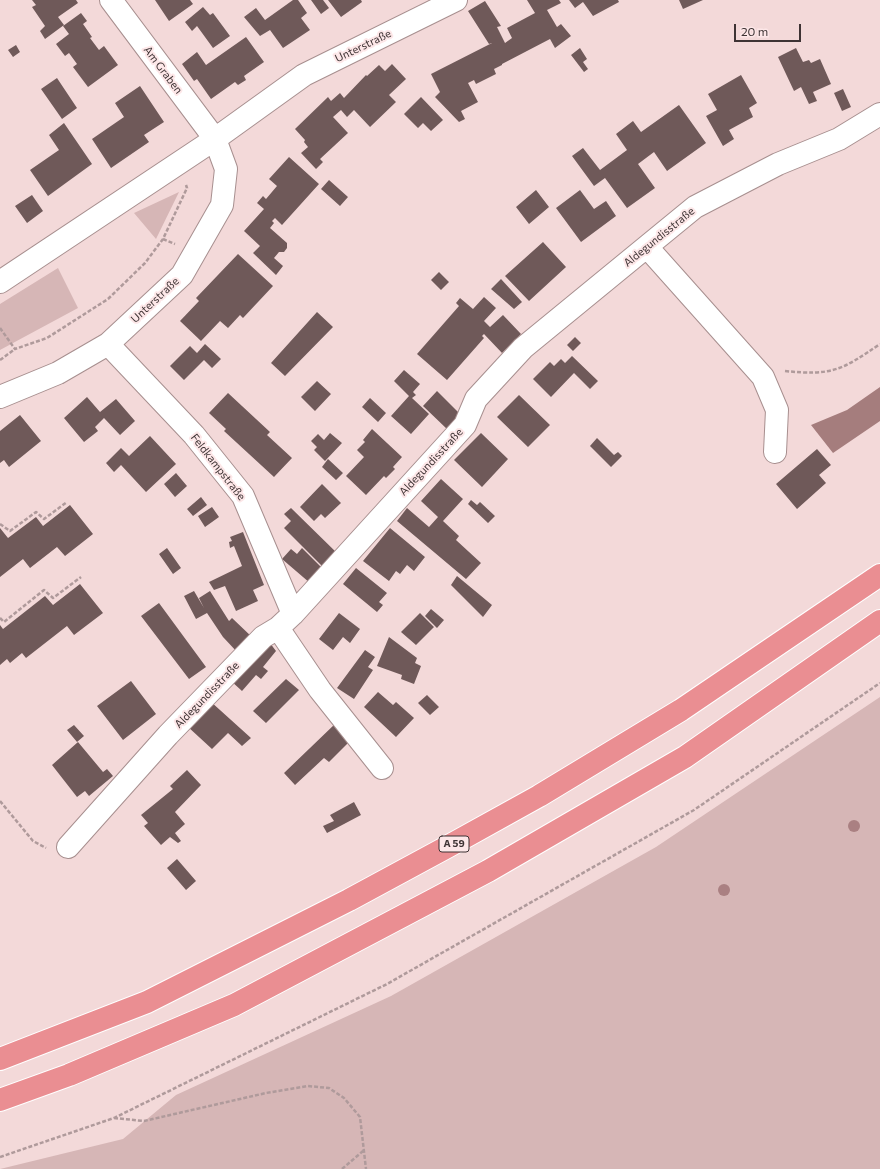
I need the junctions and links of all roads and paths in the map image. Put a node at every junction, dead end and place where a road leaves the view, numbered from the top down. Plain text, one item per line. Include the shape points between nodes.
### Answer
1 (111, 0) edge
2 (456, 0) edge
3 (880, 114) edge
4 (215, 139) junction
5 (181, 161) junction
6 (647, 247) junction
7 (0, 282) edge
8 (0, 328) edge
9 (108, 344) junction
10 (880, 344) edge
11 (15, 349) junction
12 (0, 360) edge
13 (763, 378) junction
14 (0, 397) edge
15 (775, 452) dead end
16 (67, 502) dead end
17 (0, 524) edge
18 (880, 575) edge
19 (81, 577) dead end
20 (0, 618) edge
21 (285, 621) junction
22 (880, 621) edge
23 (880, 683) edge
24 (382, 768) dead end
25 (0, 801) edge
26 (68, 847) joint
27 (0, 1060) edge
28 (0, 1100) edge
29 (114, 1118) junction
30 (363, 1151) junction
31 (0, 1156) edge
32 (342, 1169) edge
33 (366, 1169) edge

1 - 4 street, Am Graben
2 - 4 street, Unterstraße via 304,75
3 - 6 street, Aldegundisstraße via 839,139 778,164 695,207
4 - 5 street, Unterstraße
4 - 9 street, Unterstraße via 226,169 222,205 182,275
5 - 7 street, Unterstraße
5 - 11 path via 187,188 163,239 145,263 102,303 46,338
6 - 13 street
6 - 21 street, Aldegundisstraße via 523,348 476,399 465,425
8 - 11 path
9 - 14 street, Unterstraße via 58,373
9 - 21 street, Feldkampstraße via 194,435 243,496
10 - 13 path via 850,365 829,372 819,374 774,370
11 - 12 path
13 - 15 street via 777,410
16 - 17 path via 44,519 36,512 10,531
18 - 27 highway, A 59 via 681,710 539,796 447,847 349,900 147,1002
19 - 20 path via 53,598 44,590 4,622
21 - 24 street, Feldkampstraße via 320,690
21 - 26 street, Aldegundisstraße via 263,637 189,713
22 - 28 highway via 685,757 488,871 234,1005 69,1075
23 - 29 path via 694,810 394,980
25 - 26 path via 33,842 49,850
29 - 30 path via 144,1121 266,1093 308,1086 329,1088 344,1098 360,1117
29 - 31 path
30 - 32 path
30 - 33 path

